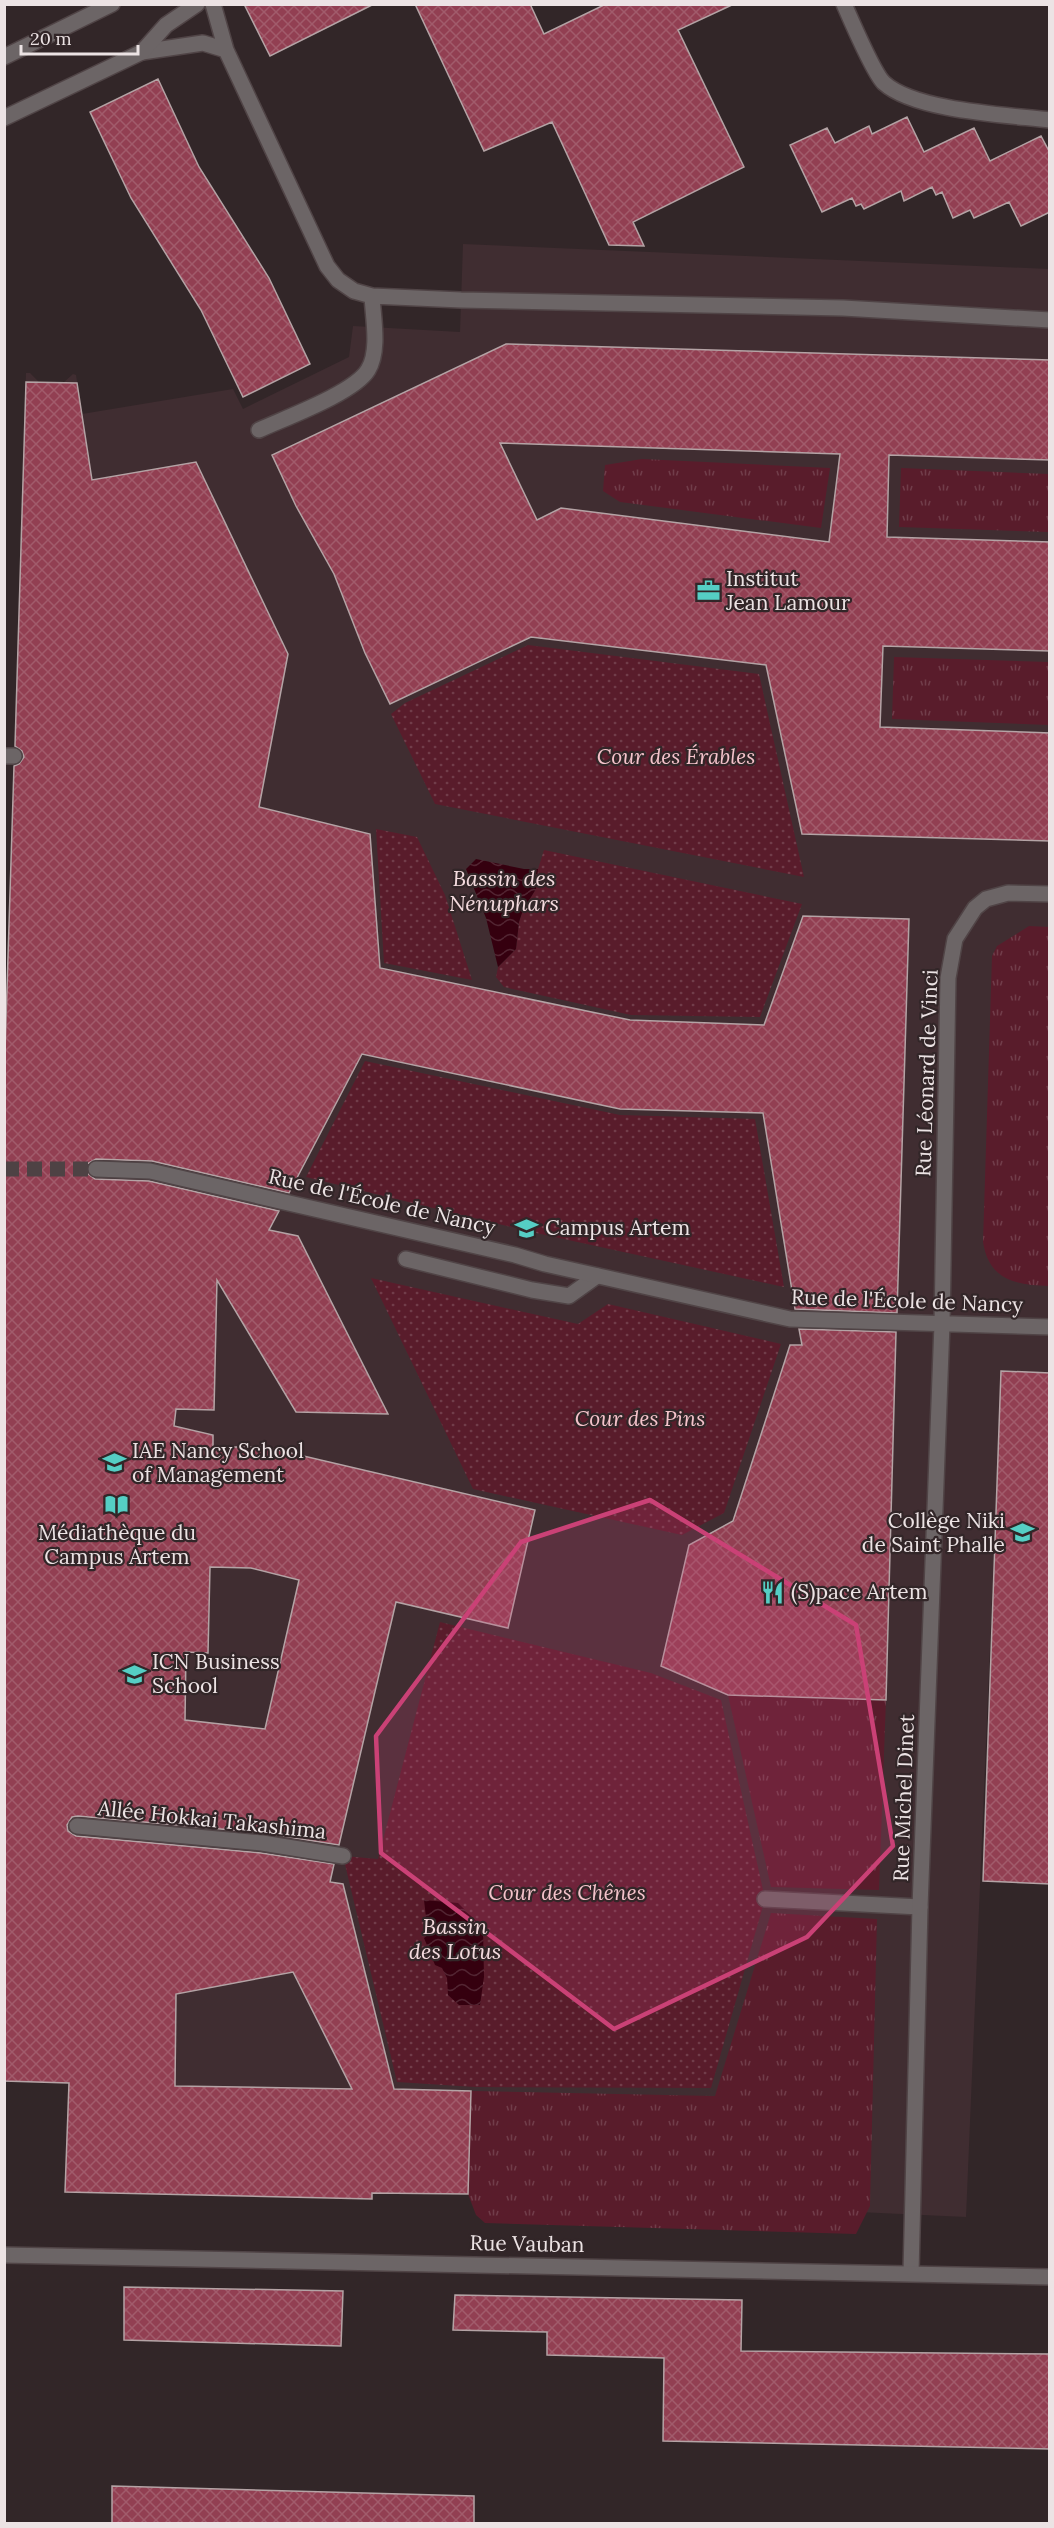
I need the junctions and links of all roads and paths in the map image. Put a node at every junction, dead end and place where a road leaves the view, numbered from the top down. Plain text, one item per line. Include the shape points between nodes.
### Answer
1 (112, 4) edge
2 (197, 4) edge
3 (213, 4) edge
4 (844, 4) edge
5 (226, 50) junction
6 (142, 52) junction
7 (4, 57) edge
8 (4, 118) edge
9 (1050, 120) edge
10 (372, 296) junction
11 (1050, 320) edge
12 (259, 430) dead end
13 (1050, 894) edge
14 (96, 1169) tunnel mouth
15 (406, 1259) dead end
16 (597, 1276) junction
17 (942, 1324) junction
18 (1050, 1328) edge
19 (77, 1826) dead end
20 (343, 1856) dead end
21 (765, 1899) dead end
22 (921, 1907) junction
23 (4, 2255) edge
24 (911, 2273) junction
25 (1050, 2277) edge

1 - 7 street
2 - 6 street via 166,24
3 - 5 street
4 - 9 street via 882,82 903,97 931,105
5 - 6 street via 203,43
5 - 10 street via 327,266 354,291
6 - 8 street
10 - 11 street via 843,308
10 - 12 street via 374,349 369,369 356,383
13 - 17 street, Rue Léonard de Vinci via 1008,893 986,898 955,939 948,978
14 - 16 street, Rue de l'École de Nancy via 150,1171
15 - 16 street via 569,1296
16 - 17 street, Rue de l'École de Nancy via 790,1319
17 - 18 street, Rue de l'École de Nancy
17 - 22 street, Rue Michel Dinet
19 - 20 street, Allée Hokkai Takashima via 262,1843
21 - 22 street
22 - 24 street, Rue Michel Dinet
23 - 24 street, Rue Vauban
24 - 25 street, Rue Vauban

